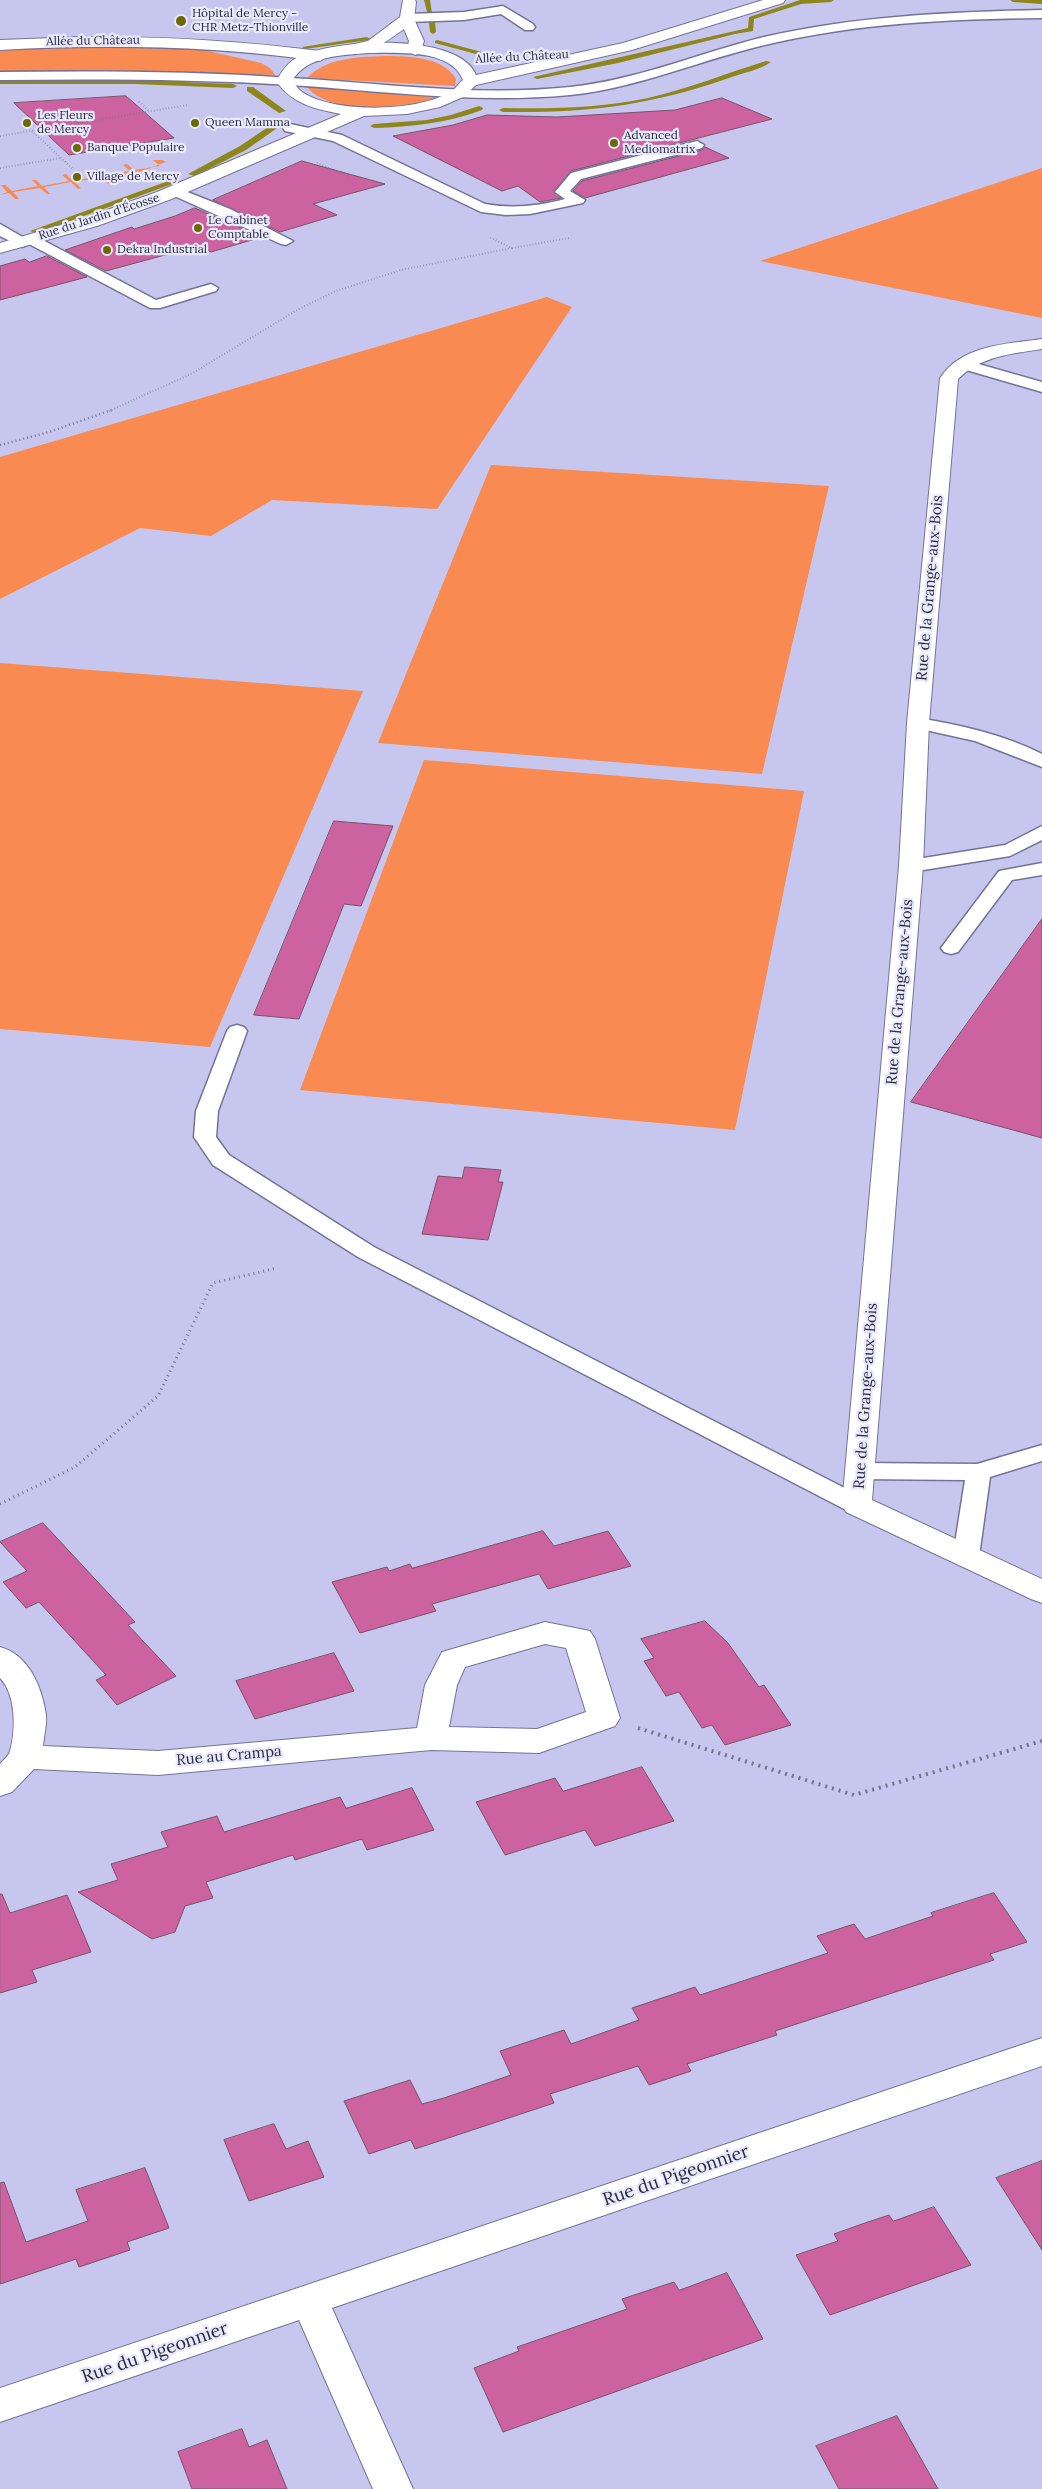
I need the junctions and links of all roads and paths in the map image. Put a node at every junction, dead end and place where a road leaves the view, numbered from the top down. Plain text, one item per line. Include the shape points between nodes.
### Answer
1 (409, 0) edge
2 (749, 0) edge
3 (778, 0) edge
4 (464, 5) dead end
5 (735, 12) junction
6 (477, 14) junction
7 (1042, 14) edge
8 (408, 18) junction
9 (529, 27) dead end
10 (186, 41) junction
11 (0, 45) edge
12 (347, 50) junction
13 (415, 50) junction
14 (597, 53) junction
15 (320, 56) junction
16 (446, 57) junction
17 (481, 60) dead end
18 (497, 60) dead end
19 (0, 76) edge
20 (286, 77) junction
21 (466, 87) junction
22 (306, 101) junction
23 (192, 104) dead end
24 (362, 111) junction
25 (290, 128) junction
26 (32, 131) junction
27 (315, 132) junction
28 (0, 136) edge
29 (697, 144) dead end
30 (280, 148) junction
31 (61, 158) junction
32 (0, 168) edge
33 (73, 169) dead end
34 (225, 171) junction
35 (350, 176) dead end
36 (175, 192) junction
37 (0, 228) edge
38 (487, 236) dead end
39 (570, 238) dead end
40 (27, 241) junction
41 (286, 241) dead end
42 (0, 248) edge
43 (512, 248) junction
44 (211, 288) dead end
45 (1042, 344) edge
46 (961, 364) junction
47 (1042, 387) edge
48 (0, 445) edge
49 (918, 723) junction
50 (1042, 761) edge
51 (1042, 832) edge
52 (911, 866) junction
53 (1042, 869) edge
54 (951, 948) dead end
55 (237, 1031) dead end
56 (277, 1268) dead end
57 (1042, 1453) edge
58 (859, 1471) junction
59 (978, 1472) junction
60 (0, 1504) edge
61 (857, 1505) junction
62 (966, 1556) junction
63 (1042, 1592) edge
64 (0, 1658) edge
65 (604, 1718) junction
66 (431, 1738) junction
67 (1042, 1741) edge
68 (26, 1757) junction
69 (0, 1784) edge
70 (1042, 2052) edge
71 (310, 2301) junction
72 (0, 2405) edge
73 (393, 2489) edge

1 - 8 street
2 - 5 street, Allée du Château
3 - 5 street, Allée du Château
4 - 6 lane
5 - 14 street, Allée du Château via 662,37
6 - 8 lane
6 - 9 lane via 504,10
7 - 21 lane via 959,16 802,32 617,84 570,91 514,94
8 - 12 street via 373,44
8 - 13 street via 418,43
10 - 11 street, Allée du Château via 116,40
10 - 15 street, Allée du Château
10 - 20 street, Allée du Château via 262,60
12 - 13 street
12 - 15 street
13 - 16 street
14 - 18 street, Allée du Château
14 - 21 street, Allée du Château
15 - 20 street via 300,63
16 - 17 street, Allée du Château
16 - 21 street via 466,68 470,75
19 - 20 lane
20 - 21 lane
20 - 22 street via 287,88
21 - 24 street, Allée du Château via 443,102 417,108
22 - 24 street
22 - 25 street, Rue du Jardin d'Écosse via 299,121
23 - 26 path
24 - 27 street, Rue du Jardin d'Écosse
25 - 27 lane
25 - 34 street, Rue du Jardin d'Écosse
26 - 28 path
26 - 31 path
27 - 29 lane via 337,138 481,208 497,212 542,210 578,200 562,192 576,176
27 - 30 street, Rue du Jardin d'Écosse
30 - 34 street, Rue du Jardin d'Écosse
30 - 35 path
31 - 32 path
31 - 33 path
34 - 36 street, Rue du Jardin d'Écosse
36 - 40 street, Rue du Jardin d'Écosse
36 - 41 lane via 195,198
37 - 40 lane via 6,234
38 - 43 path
39 - 43 path
40 - 42 street, Rue du Jardin d'Écosse
40 - 44 lane via 155,305
43 - 48 path via 366,280 334,292 190,374 131,403
45 - 46 street via 986,354
46 - 47 lane
46 - 49 street, Rue de la Grange-aux-Bois via 949,378
49 - 50 lane via 959,730
49 - 52 street, Rue de la Grange-aux-Bois
51 - 52 lane via 1010,850
52 - 58 street, Rue de la Grange-aux-Bois
53 - 54 lane via 1006,875
55 - 61 lane via 207,1111 205,1137 221,1160 366,1252
56 - 60 path via 213,1283 158,1396 75,1467
57 - 59 lane
58 - 59 lane
58 - 61 street, Rue de la Grange-aux-Bois
59 - 62 lane
61 - 62 street, Rue de la Grange-aux-Bois
62 - 63 street, Rue de la Grange-aux-Bois
64 - 68 street via 20,1679 30,1716
65 - 66 street, Rue au Crampa via 539,1741
65 - 66 street via 580,1639 545,1633 453,1660 441,1685
65 - 67 path via 854,1795
66 - 68 street, Rue au Crampa via 158,1763
68 - 69 street
70 - 71 street, Rue du Pigeonnier
71 - 72 street, Rue du Pigeonnier
71 - 73 street

